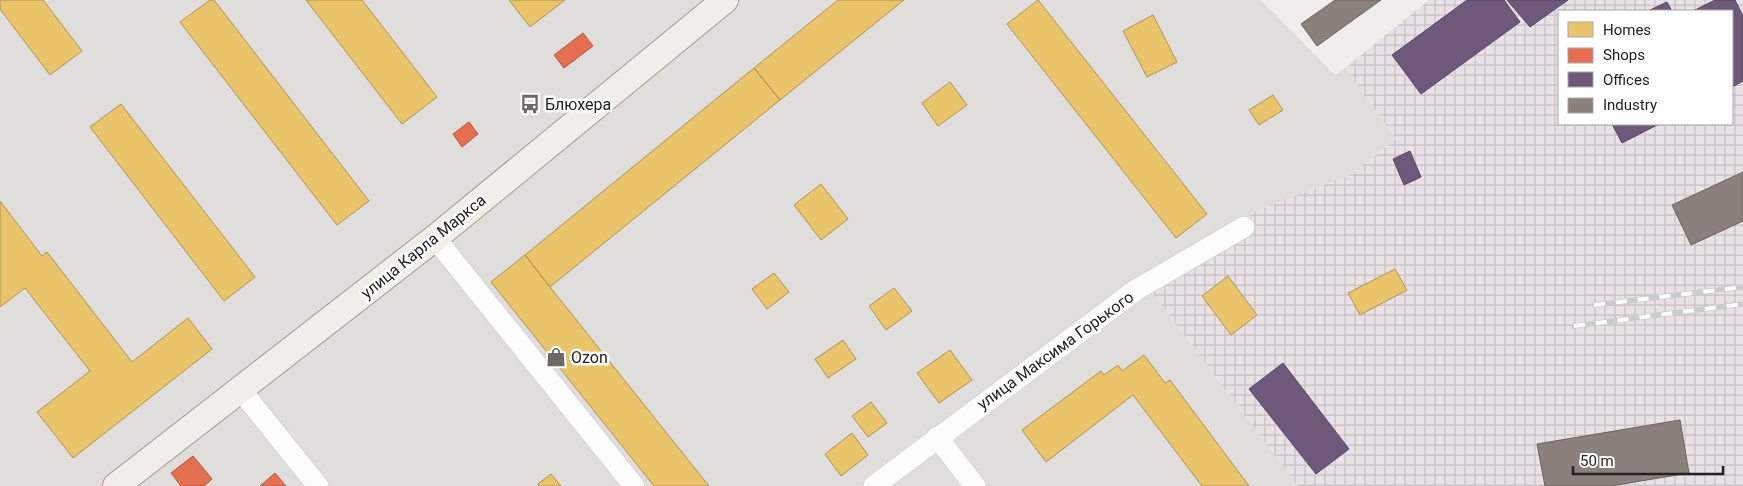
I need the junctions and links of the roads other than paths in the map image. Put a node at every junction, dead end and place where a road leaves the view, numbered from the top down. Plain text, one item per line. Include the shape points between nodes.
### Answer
1 (725, 0) edge
2 (1244, 227) dead end
3 (435, 238) junction
4 (240, 389) junction
5 (938, 437) junction
6 (116, 486) edge
7 (318, 486) edge
8 (634, 486) edge
9 (874, 486) edge
10 (975, 486) edge

1 - 3 main road, улица Карла Маркса
2 - 5 street, улица Максима Горького via 1136,290
3 - 4 main road, улица Карла Маркса
3 - 8 street
4 - 6 main road, улица Карла Маркса
4 - 7 street
5 - 9 street, улица Максима Горького
5 - 10 street

